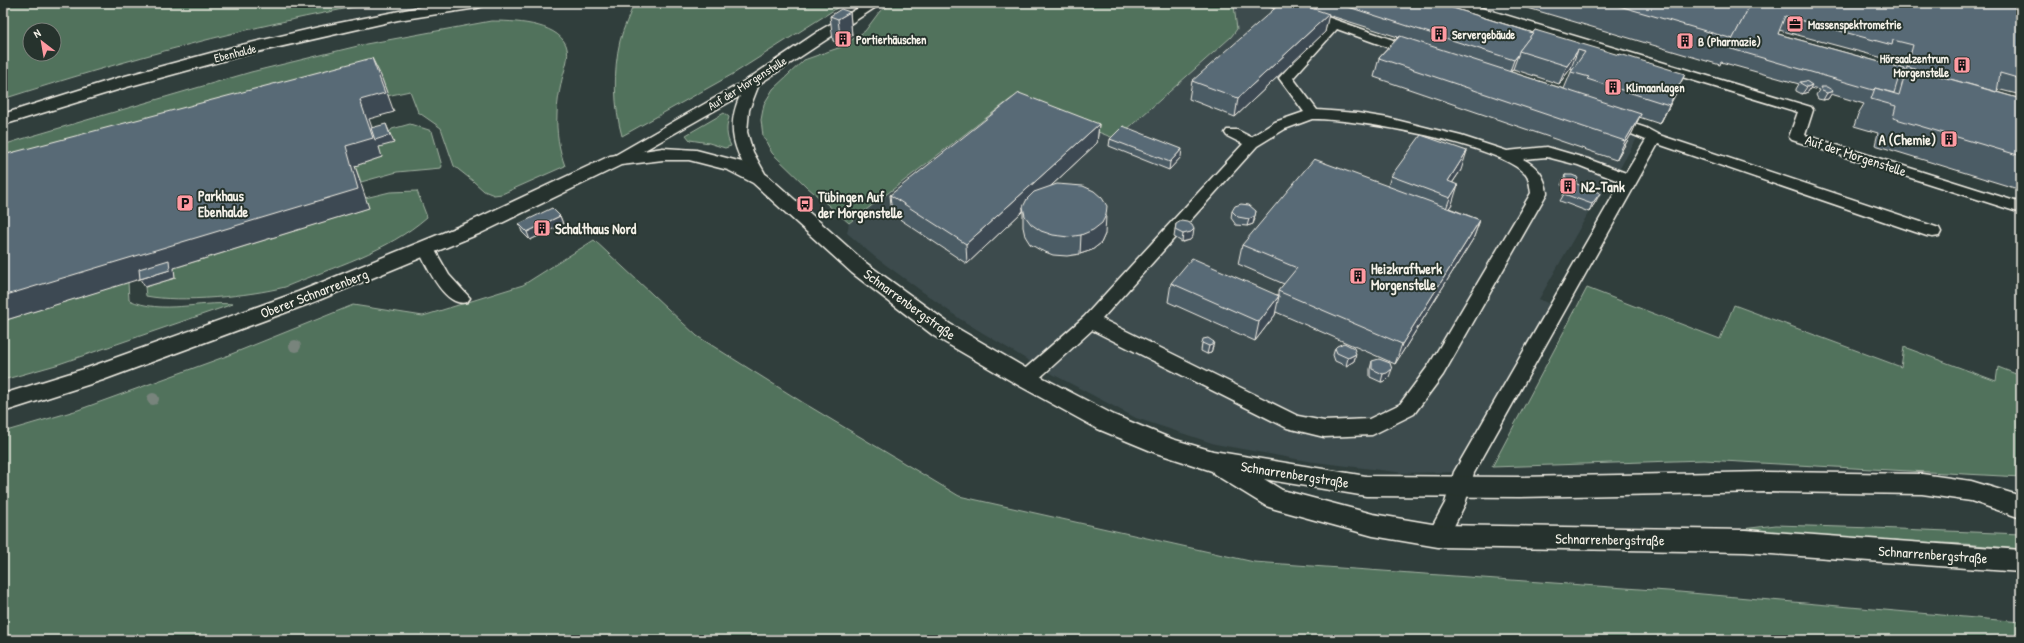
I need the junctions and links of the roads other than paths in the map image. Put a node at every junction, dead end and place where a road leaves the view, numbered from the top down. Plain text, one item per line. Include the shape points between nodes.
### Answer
1 (473, 3) edge
2 (876, 3) edge
3 (1275, 3) edge
4 (1451, 3) edge
5 (1335, 24) junction
6 (1425, 56) edge
7 (752, 82) junction
8 (1313, 115) junction
9 (1597, 116) edge
10 (3, 120) edge
11 (1232, 133) dead end
12 (1654, 138) junction
13 (1252, 143) junction
14 (1507, 156) junction
15 (617, 160) junction
16 (760, 179) junction
17 (1631, 180) junction
18 (2021, 208) edge
19 (1933, 232) dead end
20 (426, 249) junction
21 (461, 298) dead end
22 (1090, 321) junction
23 (1026, 379) junction
24 (3, 403) edge
25 (1213, 461) junction
26 (1454, 481) junction
27 (2021, 507) edge
28 (1438, 536) junction
29 (2021, 561) edge

1 - 10 street, Ebenhalde via 353,25 240,51 96,90
2 - 7 lane, Auf der Morgenstelle
3 - 5 lane
4 - 18 lane, Auf der Morgenstelle via 1806,110 1797,137
5 - 6 lane
5 - 8 lane via 1286,78
7 - 15 lane, Auf der Morgenstelle
7 - 16 lane via 738,120 743,148
8 - 13 lane via 1269,130
8 - 14 lane via 1338,115 1378,121 1465,141
9 - 12 lane
11 - 13 lane
12 - 17 lane
12 - 19 lane
13 - 22 lane
14 - 17 lane via 1546,152 1584,162
14 - 22 lane via 1526,167 1538,179 1539,193 1436,370 1407,409 1372,427 1324,429 1294,423
15 - 16 street, Schnarrenbergstraße via 663,154 689,154 735,166
15 - 20 street, Oberer Schnarrenberg
16 - 23 street, Schnarrenbergstraße via 859,268 942,330
17 - 26 lane
20 - 21 lane via 442,279
20 - 24 street, Oberer Schnarrenberg via 306,297 117,366
22 - 23 lane
23 - 25 street, Schnarrenbergstraße via 1106,422 1165,446
25 - 26 street, Schnarrenbergstraße via 1366,486
25 - 28 street, Schnarrenbergstraße via 1275,499 1373,526
26 - 27 street, Schnarrenbergstraße via 1922,484 1971,491
26 - 28 lane via 1455,504
28 - 29 street, Schnarrenbergstraße via 1745,541

